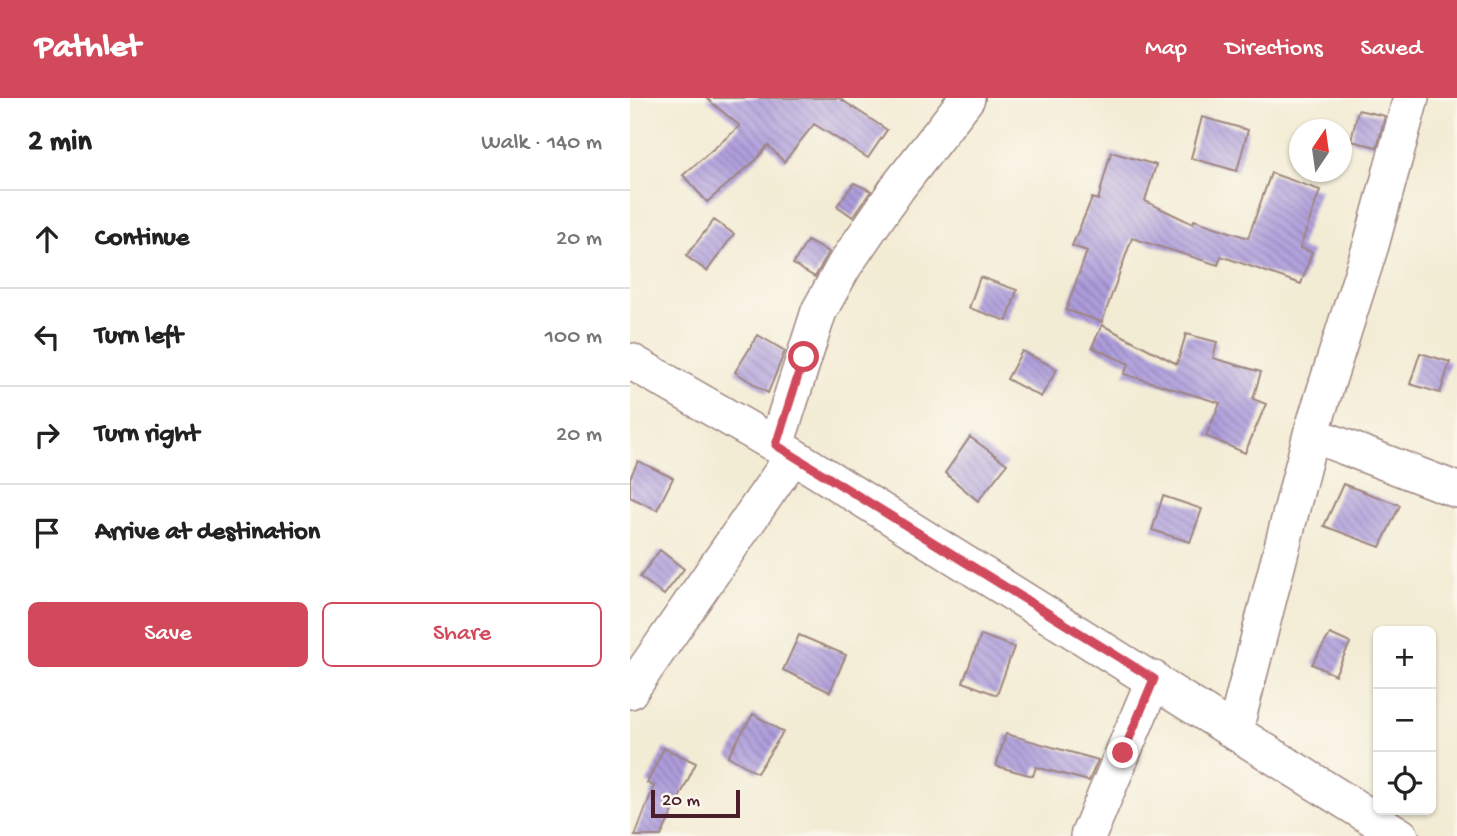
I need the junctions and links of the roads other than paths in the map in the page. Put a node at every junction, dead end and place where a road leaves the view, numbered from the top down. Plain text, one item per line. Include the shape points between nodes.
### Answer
1 (967, 98) edge
2 (1411, 98) edge
3 (630, 361) edge
4 (1311, 434) junction
5 (784, 451) junction
6 (1457, 490) edge
7 (1154, 679) junction
8 (630, 691) edge
9 (1235, 730) junction
10 (1088, 836) edge
11 (1401, 836) edge

1 - 5 street via 898,187 825,300
2 - 4 street via 1371,245
3 - 5 street
4 - 6 street
4 - 9 street
5 - 7 street
5 - 8 street
7 - 9 street
7 - 10 street
9 - 11 street

